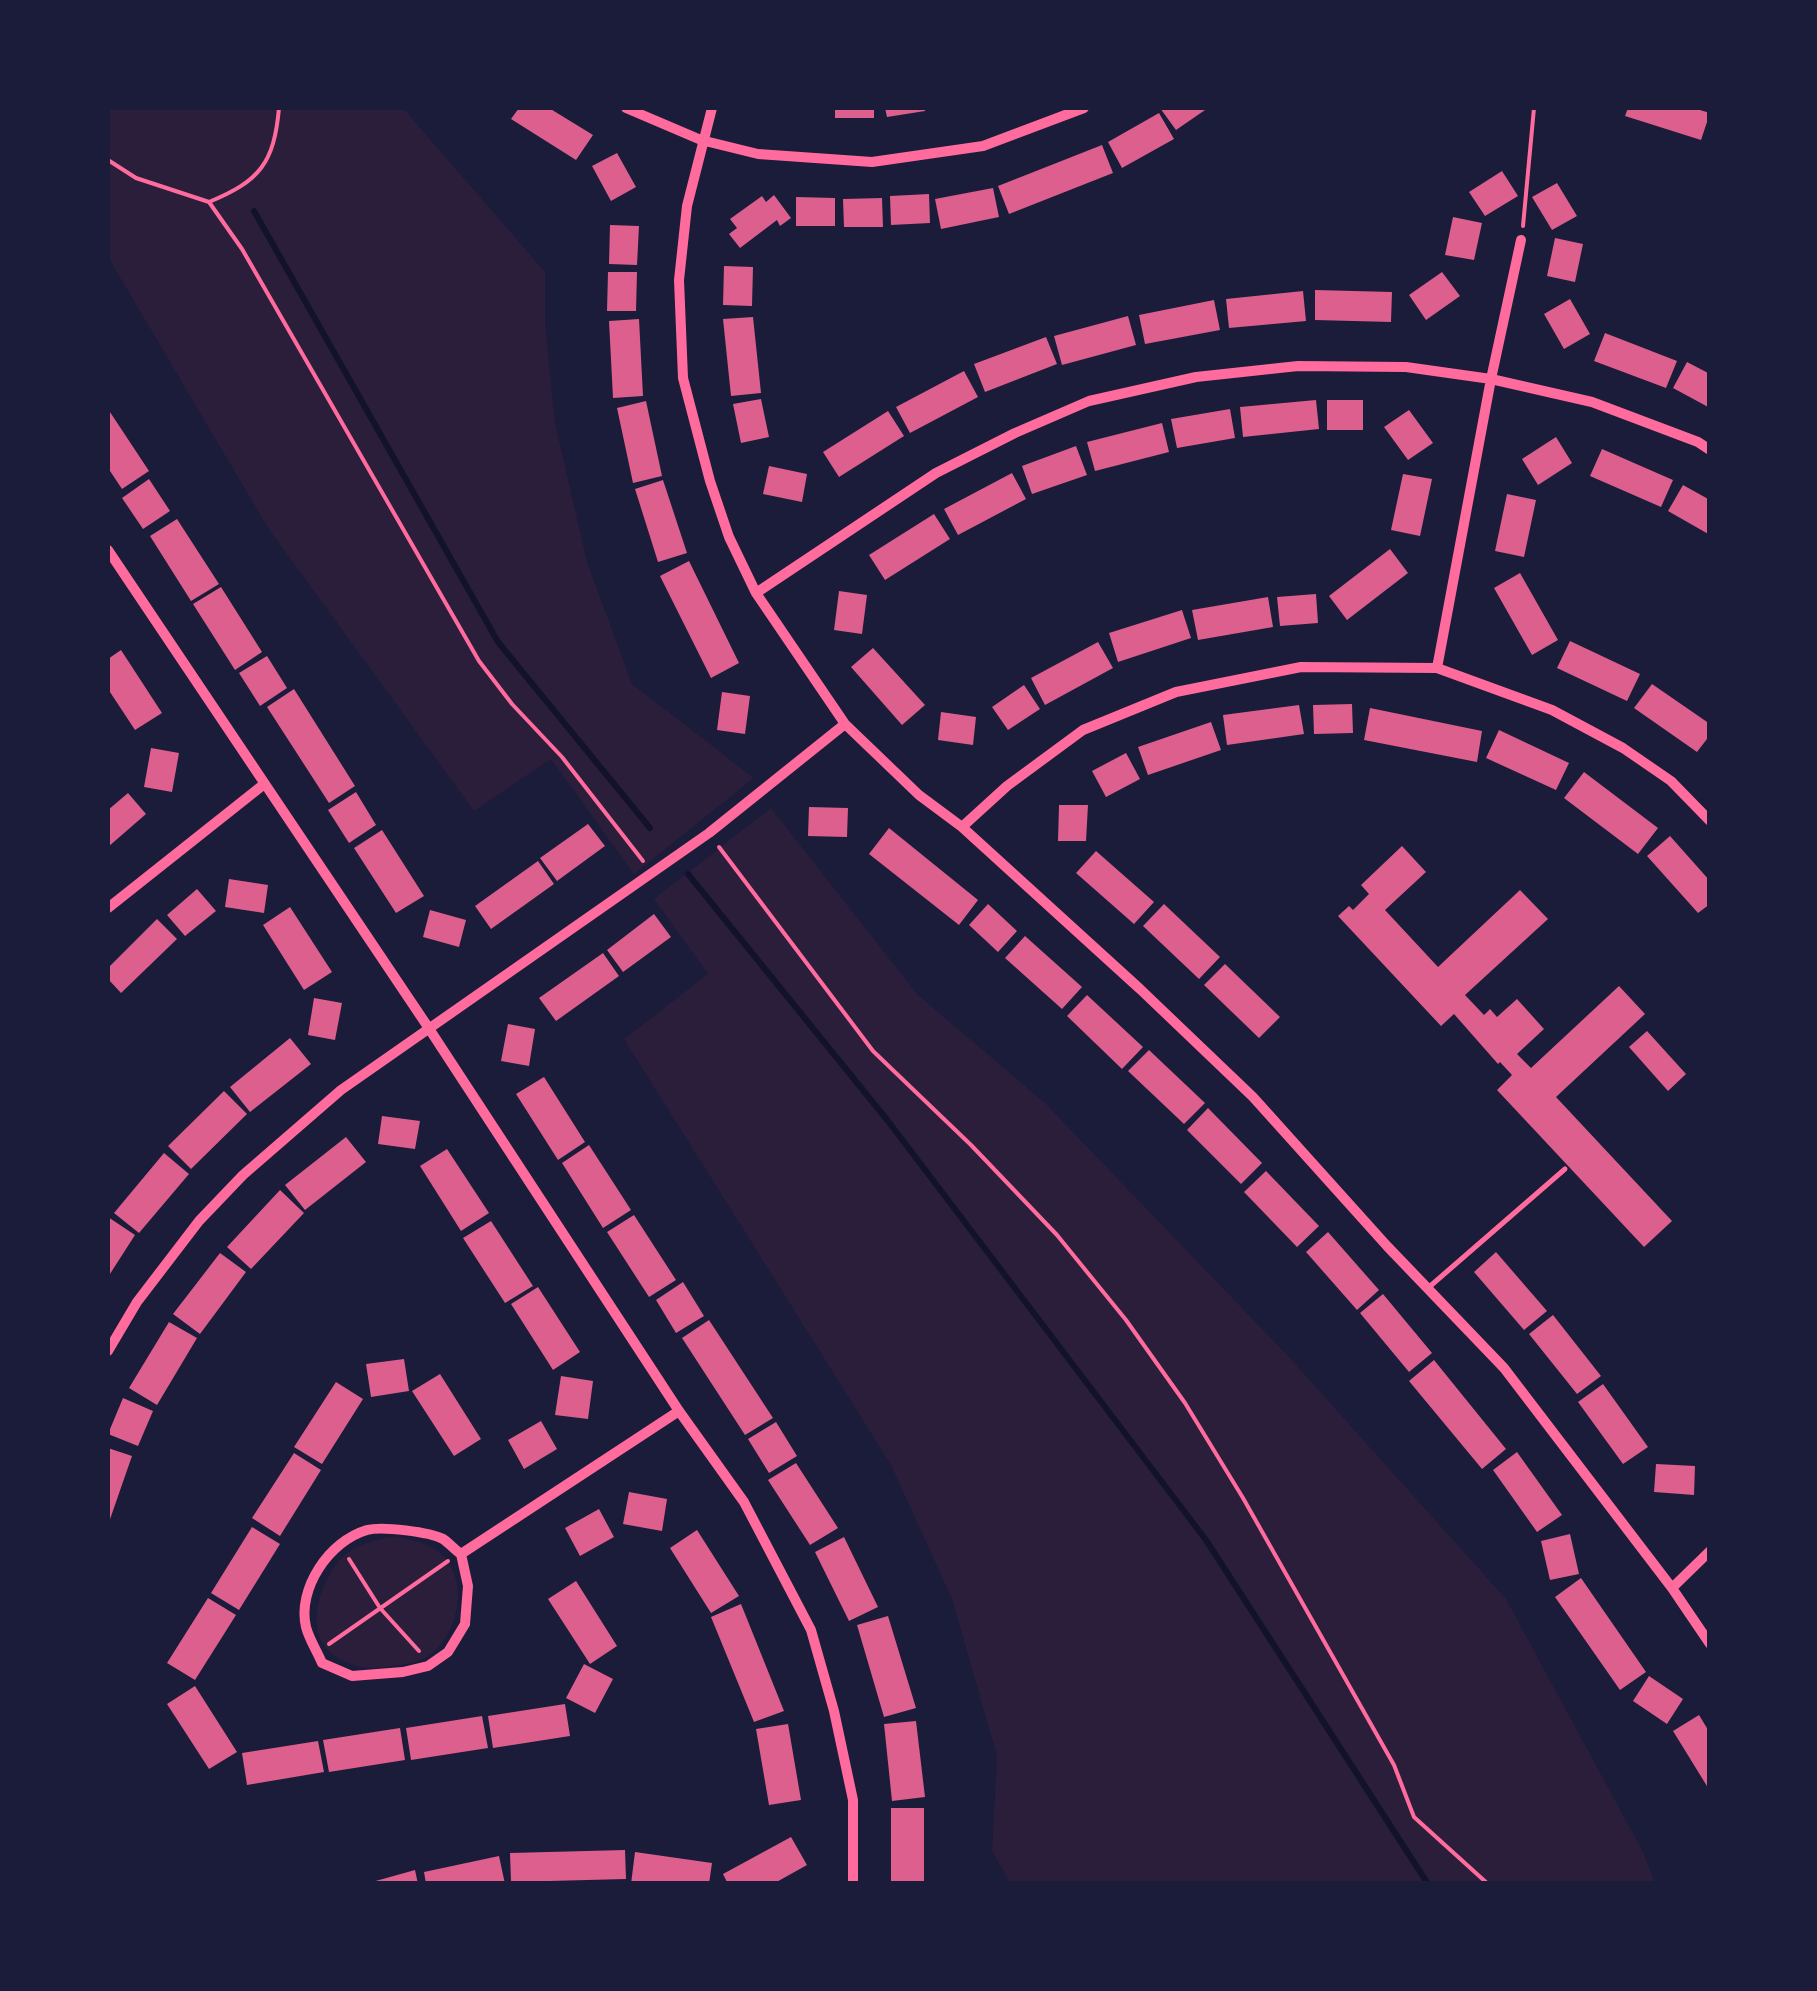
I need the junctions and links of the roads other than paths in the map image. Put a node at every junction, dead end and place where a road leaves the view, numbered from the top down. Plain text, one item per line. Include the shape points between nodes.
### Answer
1 (626, 108) edge
2 (712, 108) edge
3 (1084, 108) edge
4 (701, 140) junction
5 (1521, 240) road end
6 (1491, 379) junction
7 (1710, 450) edge
8 (108, 550) edge
9 (756, 593) junction
10 (1438, 668) junction
11 (845, 724) junction
12 (263, 785) junction
13 (1710, 822) edge
14 (962, 827) junction
15 (108, 908) edge
16 (428, 1027) junction
17 (1566, 1169) dead end
18 (1428, 1288) junction
19 (108, 1351) edge
20 (679, 1411) junction
21 (1710, 1551) edge
22 (461, 1554) junction
23 (1672, 1588) junction
24 (1710, 1644) edge
25 (853, 1884) edge

1 - 4 street
2 - 4 street
3 - 4 street via 982,146 872,162 758,154
4 - 9 street via 679,280 683,378 729,537
5 - 6 street
6 - 7 street via 1592,402
6 - 9 street via 1406,367 1298,366 1196,376 1089,402 936,473
6 - 10 street
8 - 12 street
9 - 11 street
10 - 13 street via 1552,710 1623,748 1671,781
10 - 14 street via 1301,667 1176,692 1082,730
11 - 14 street via 918,796
11 - 16 street via 708,833
12 - 15 street
12 - 16 street
14 - 18 street via 1253,1097
16 - 19 street via 243,1174 137,1302
16 - 20 street
17 - 18 lane
18 - 23 street via 1504,1368
20 - 22 street
20 - 25 street via 744,1502 812,1630 853,1800
21 - 23 street
22 - 22 street via 468,1586 465,1624 448,1652 403,1672 352,1676 322,1663 306,1625 309,1585 339,1547 367,1530 389,1530 442,1538
23 - 24 street

